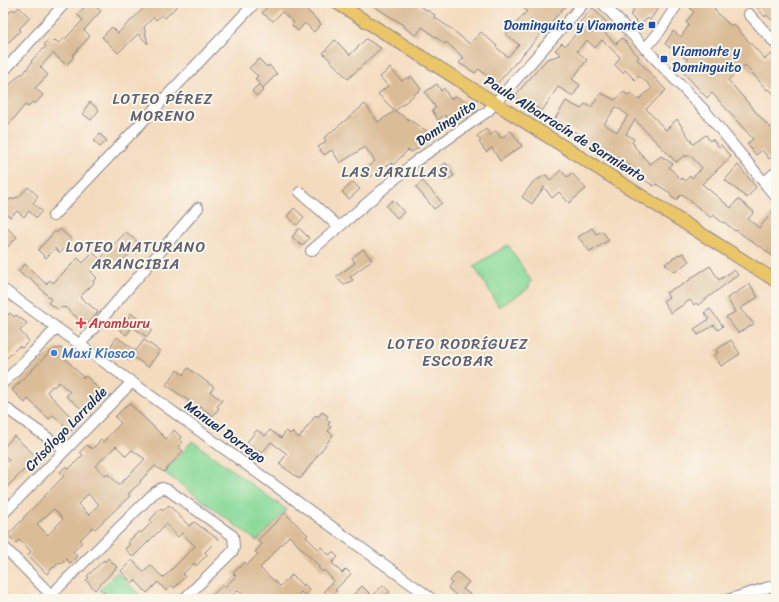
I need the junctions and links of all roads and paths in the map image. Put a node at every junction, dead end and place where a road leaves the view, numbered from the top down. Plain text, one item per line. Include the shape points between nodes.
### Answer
1 (65, 3) edge
2 (255, 3) edge
3 (337, 3) edge
4 (584, 3) edge
5 (602, 3) edge
6 (678, 3) edge
7 (750, 14) dead end
8 (776, 44) edge
9 (646, 49) junction
10 (3, 72) edge
11 (495, 103) junction
12 (776, 172) edge
13 (764, 182) junction
14 (300, 192) dead end
15 (776, 197) edge
16 (198, 208) dead end
17 (53, 216) dead end
18 (339, 227) junction
19 (311, 251) dead end
20 (776, 281) edge
21 (3, 288) edge
22 (57, 328) junction
23 (80, 344) junction
24 (132, 382) junction
25 (3, 383) edge
26 (3, 406) edge
27 (65, 450) junction
28 (3, 514) edge
29 (3, 546) edge
30 (776, 585) edge
31 (100, 589) dead end
32 (53, 597) edge
33 (110, 599) edge
34 (184, 599) edge
35 (432, 599) edge
36 (730, 599) edge

1 - 10 street
2 - 17 street
3 - 11 main road, Paula Albarracín de Sarmiento
4 - 11 street, Dominguito
5 - 9 street
6 - 9 street
7 - 8 street
9 - 13 street via 706,112
11 - 18 street, Dominguito via 488,111 416,161
11 - 20 main road, Paula Albarracín de Sarmiento
12 - 13 street
13 - 15 street
14 - 18 street
16 - 23 street
18 - 19 street, Dominguito
21 - 22 street, Manuel Dorrego
22 - 23 street, Manuel Dorrego
22 - 25 street
23 - 24 street, Manuel Dorrego
24 - 27 street, Crisólogo Larralde
24 - 35 street, Manuel Dorrego
26 - 27 street
27 - 28 street, Crisólogo Larralde
29 - 32 street
30 - 36 street
31 - 33 path
32 - 34 street via 155,492 162,488 233,536 233,551

